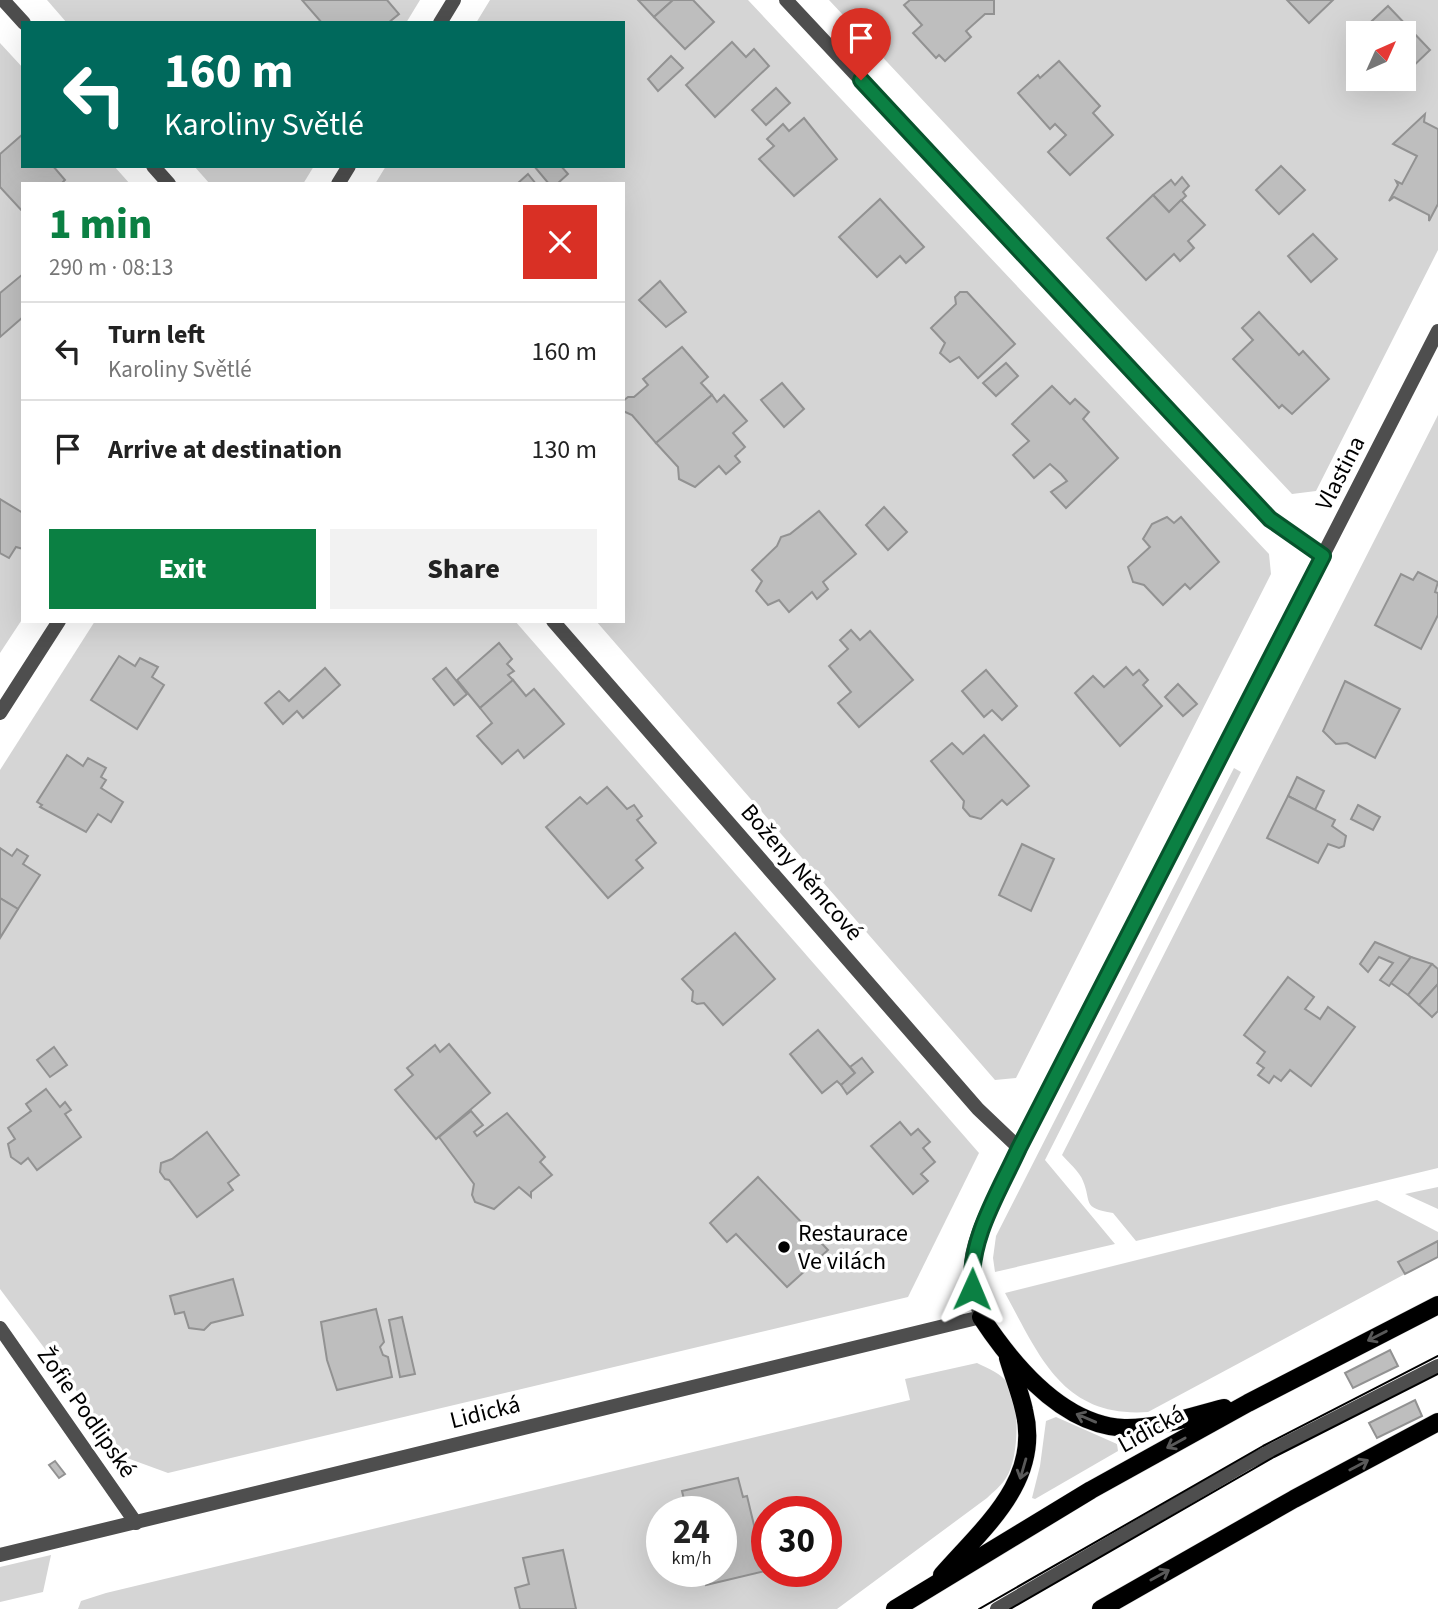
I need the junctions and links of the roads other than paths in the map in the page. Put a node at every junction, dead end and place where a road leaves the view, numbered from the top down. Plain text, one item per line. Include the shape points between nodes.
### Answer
1 (3, 0) edge
2 (454, 0) edge
3 (786, 0) edge
4 (22, 21) edge
5 (441, 21) edge
6 (155, 168) edge
7 (167, 182) edge
8 (1438, 331) edge
9 (1323, 556) junction
10 (58, 623) edge
11 (555, 623) edge
12 (0, 713) edge
13 (1019, 1148) junction
14 (1438, 1305) edge
15 (981, 1317) junction
16 (0, 1328) edge
17 (1007, 1355) junction
18 (1438, 1366) edge
19 (1248, 1402) junction
20 (1438, 1422) edge
21 (136, 1523) junction
22 (0, 1555) edge
23 (932, 1587) junction
24 (895, 1609) edge
25 (997, 1609) edge
26 (1101, 1609) edge

1 - 4 street
2 - 5 street
3 - 9 street via 1270,519
6 - 7 street
8 - 9 street, Vlastina
9 - 13 street, Vlastina
10 - 12 street
11 - 13 street, Boženy Němcové via 978,1109
13 - 15 street, Vlastina via 976,1240 972,1289
14 -> 19 main road, Lidická
15 - 17 main road
15 - 21 street, Lidická
16 - 21 street, Žofie Podlipské
19 -> 17 main road via 1156,1425 1125,1428 1100,1424 1075,1413
17 -> 23 main road via 1025,1412 1028,1451 1019,1481 1007,1502
18 - 25 street via 1249,1462
19 -> 23 main road, Lidická
26 -> 20 main road
21 - 22 street, Lidická
23 - 24 main road, Lidická

